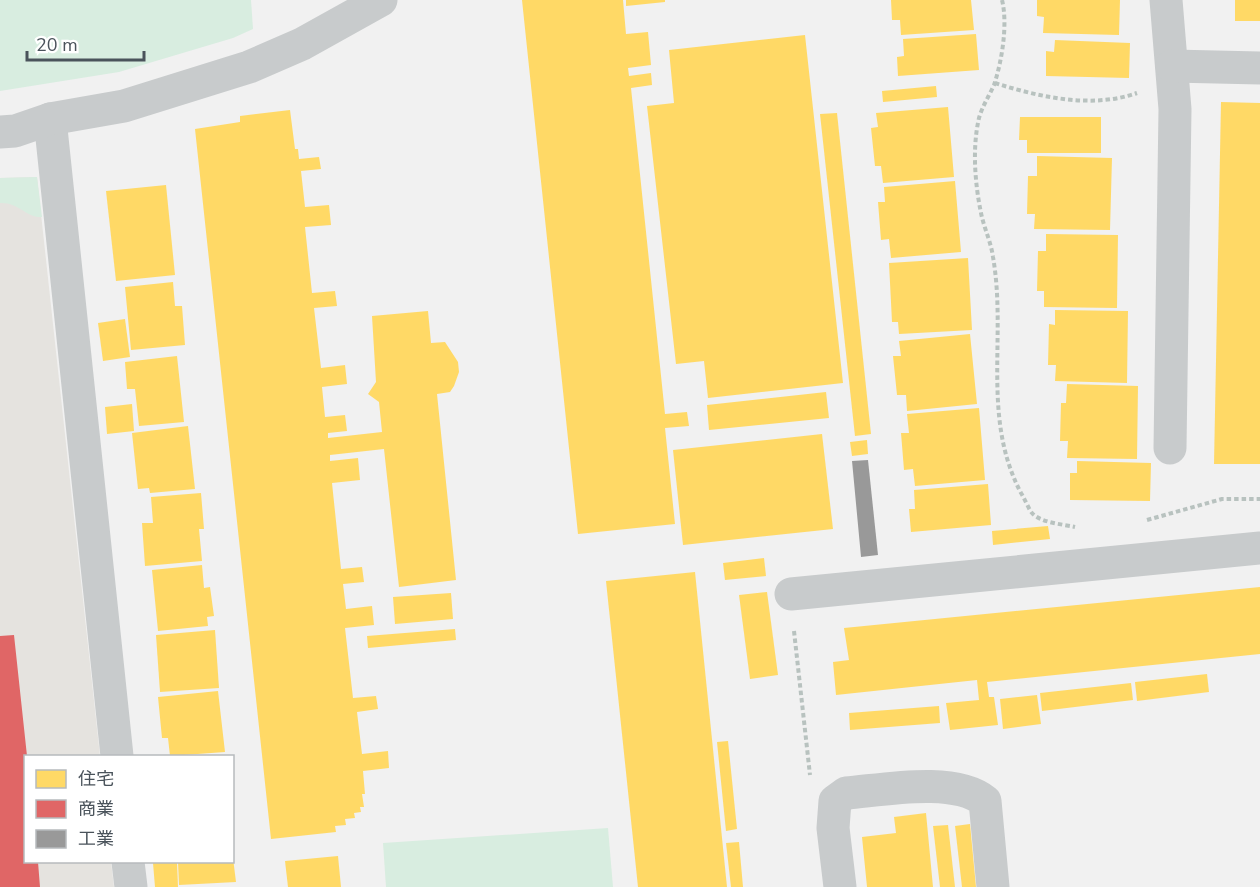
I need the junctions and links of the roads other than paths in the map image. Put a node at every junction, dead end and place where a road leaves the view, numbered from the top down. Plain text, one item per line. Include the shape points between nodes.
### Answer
1 (381, 0) edge
2 (1166, 0) edge
3 (1172, 66) junction
4 (1260, 68) edge
5 (50, 119) junction
6 (0, 132) edge
7 (1170, 447) dead end
8 (1260, 548) edge
9 (791, 594) road end
10 (117, 755) edge
11 (128, 863) edge
12 (131, 887) edge
13 (840, 887) edge
14 (993, 887) edge

1 - 5 street via 302,44 249,67 124,106
2 - 3 street
3 - 4 street
3 - 7 street via 1175,109
5 - 6 street
5 - 10 street
8 - 9 street
11 - 12 street
13 - 14 street via 833,828 835,801 846,793 928,787 977,795 985,801

